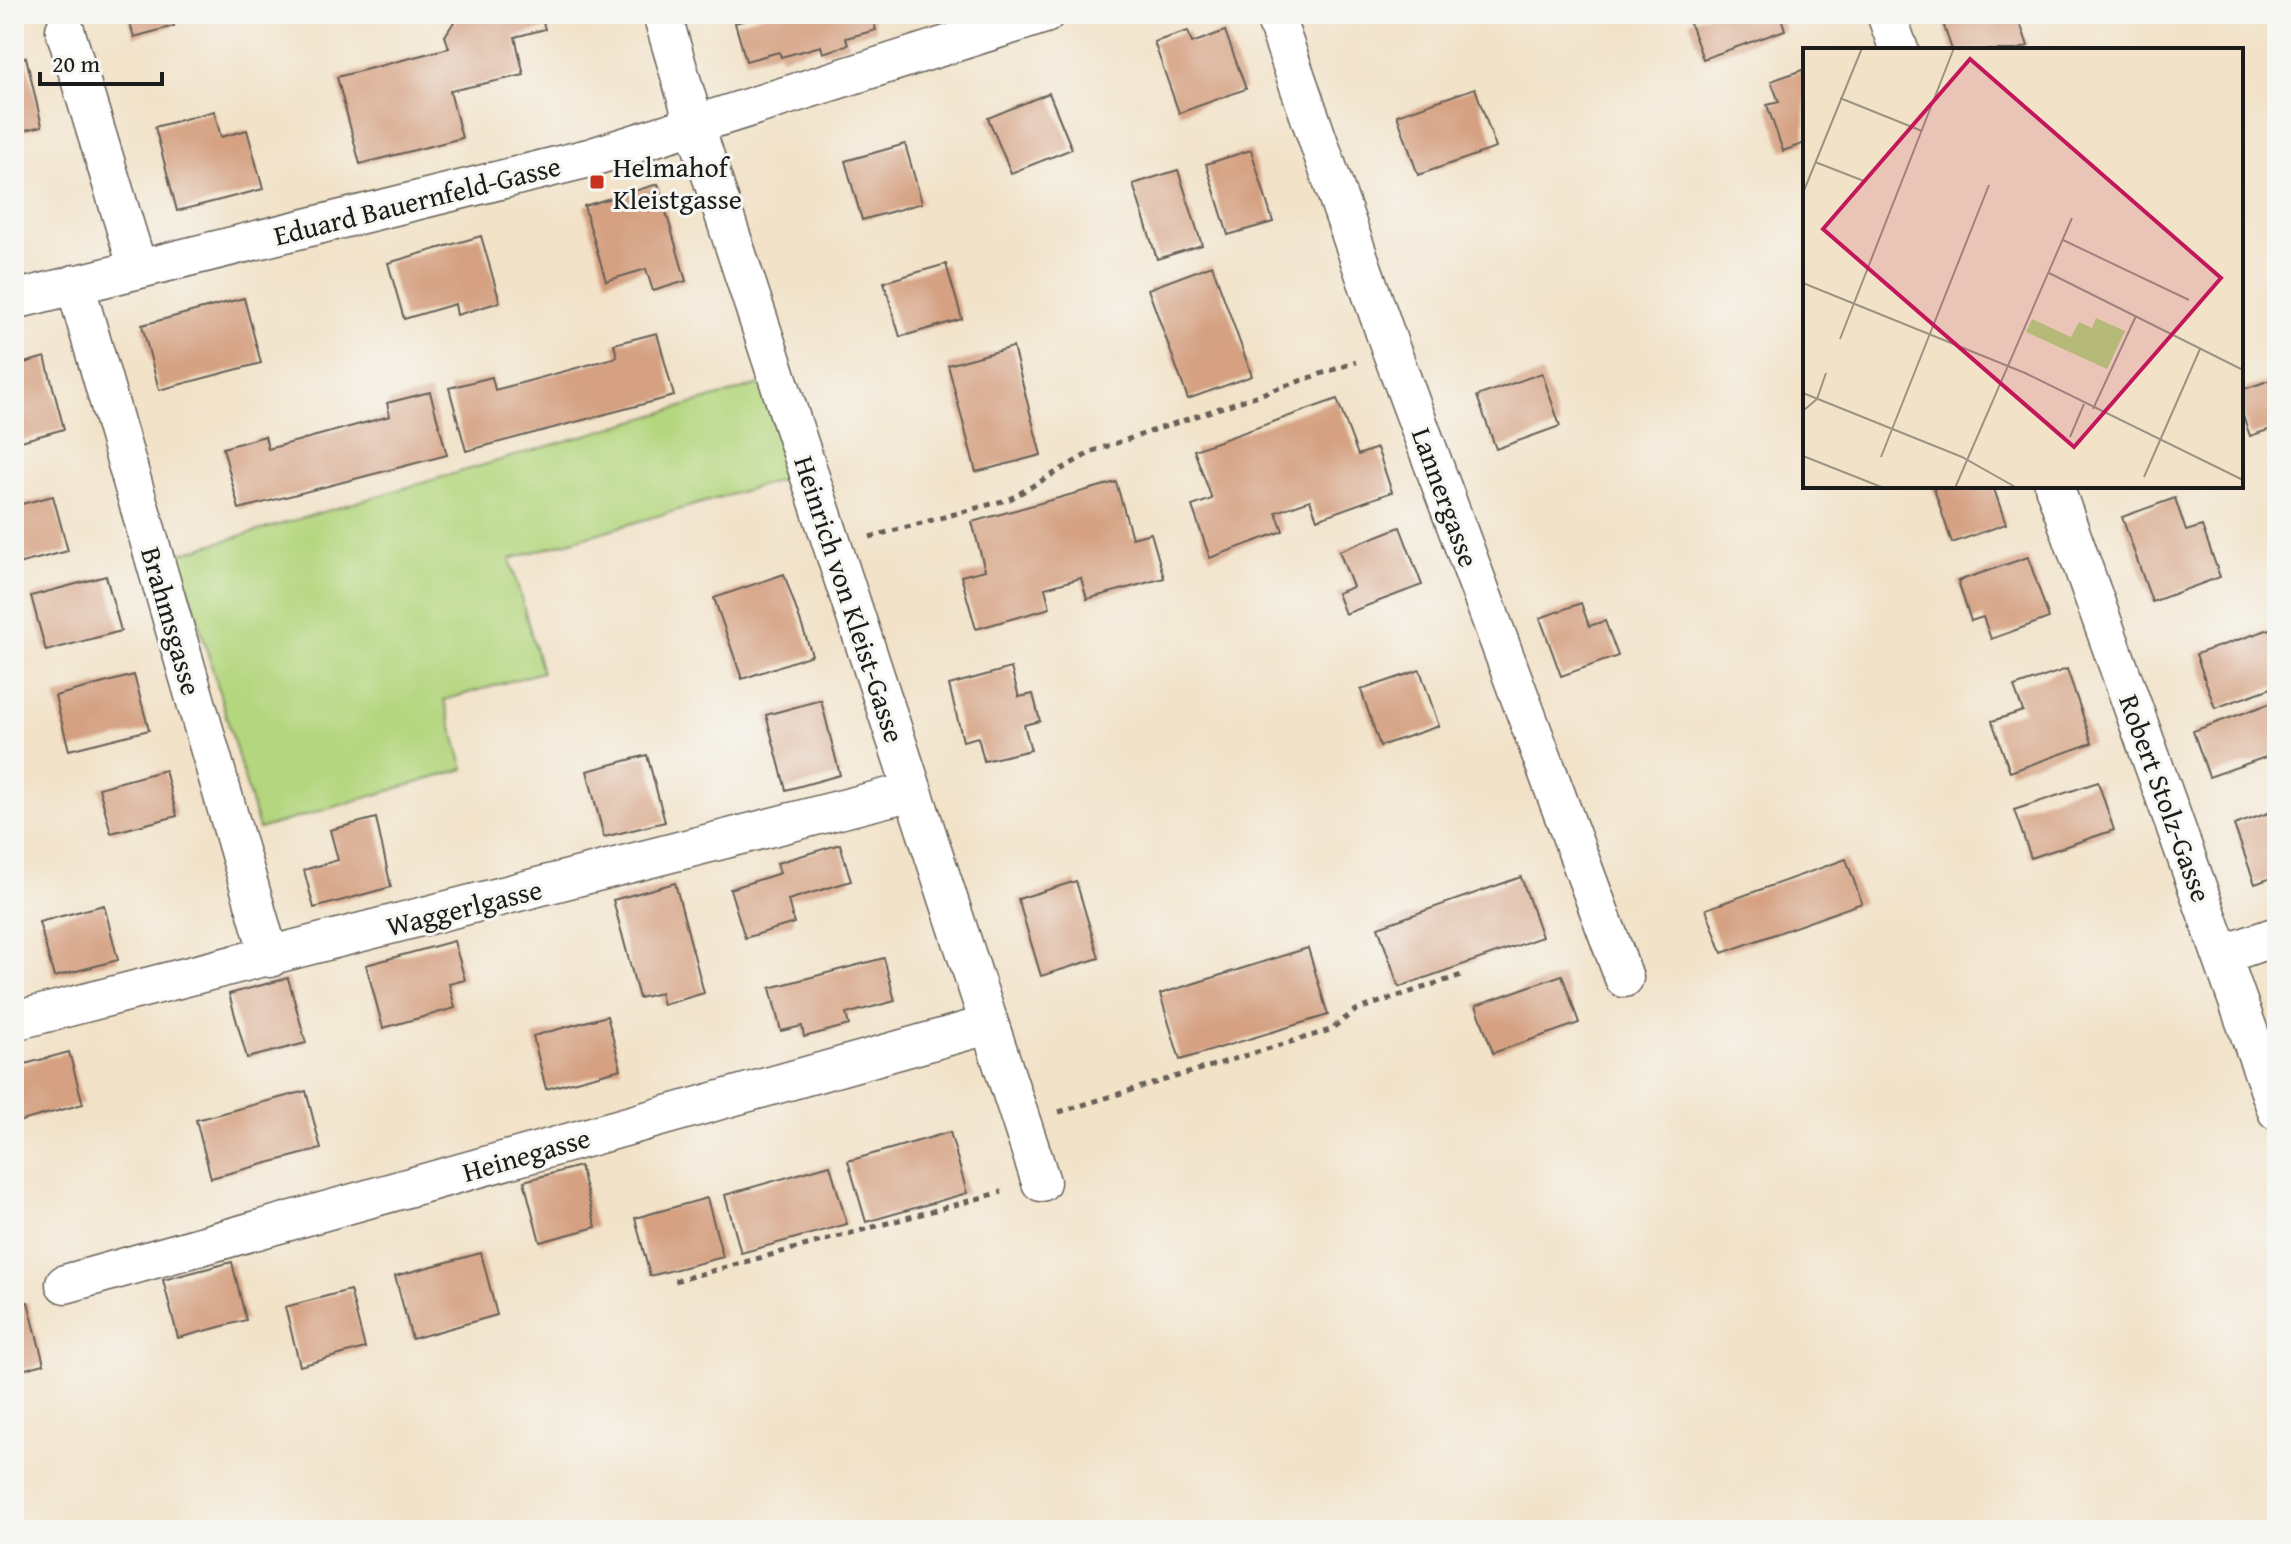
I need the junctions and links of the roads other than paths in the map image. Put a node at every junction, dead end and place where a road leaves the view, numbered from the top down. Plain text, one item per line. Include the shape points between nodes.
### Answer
1 (662, 14) edge
2 (1045, 14) edge
3 (1274, 14) edge
4 (1886, 14) edge
5 (65, 30) dead end
6 (1898, 48) edge
7 (694, 123) junction
8 (138, 269) junction
9 (75, 284) junction
10 (14, 300) edge
11 (2055, 488) edge
12 (913, 791) junction
13 (2277, 936) edge
14 (2222, 955) junction
15 (270, 958) junction
16 (1624, 978) dead end
17 (14, 1021) edge
18 (988, 1025) junction
19 (2277, 1111) edge
20 (1041, 1182) road end
21 (65, 1284) dead end

1 - 7 street, Heinrich von Kleist-Gasse
2 - 7 street, Eduard Bauernfeld-Gasse
3 - 16 street, Lannergasse via 1391,350
4 - 6 street
5 - 8 street
7 - 8 street, Eduard Bauernfeld-Gasse via 589,158
7 - 12 street, Heinrich von Kleist-Gasse
8 - 9 street, Eduard Bauernfeld-Gasse
9 - 10 street, Eduard Bauernfeld-Gasse
9 - 15 street, Brahmsgasse
11 - 14 street, Robert Stolz-Gasse
12 - 15 street, Waggerlgasse
12 - 18 street, Heinrich von Kleist-Gasse
13 - 14 street
14 - 19 street, Robert Stolz-Gasse
15 - 17 street, Waggerlgasse
18 - 20 street, Heinrich von Kleist-Gasse
18 - 21 street, Heinegasse

